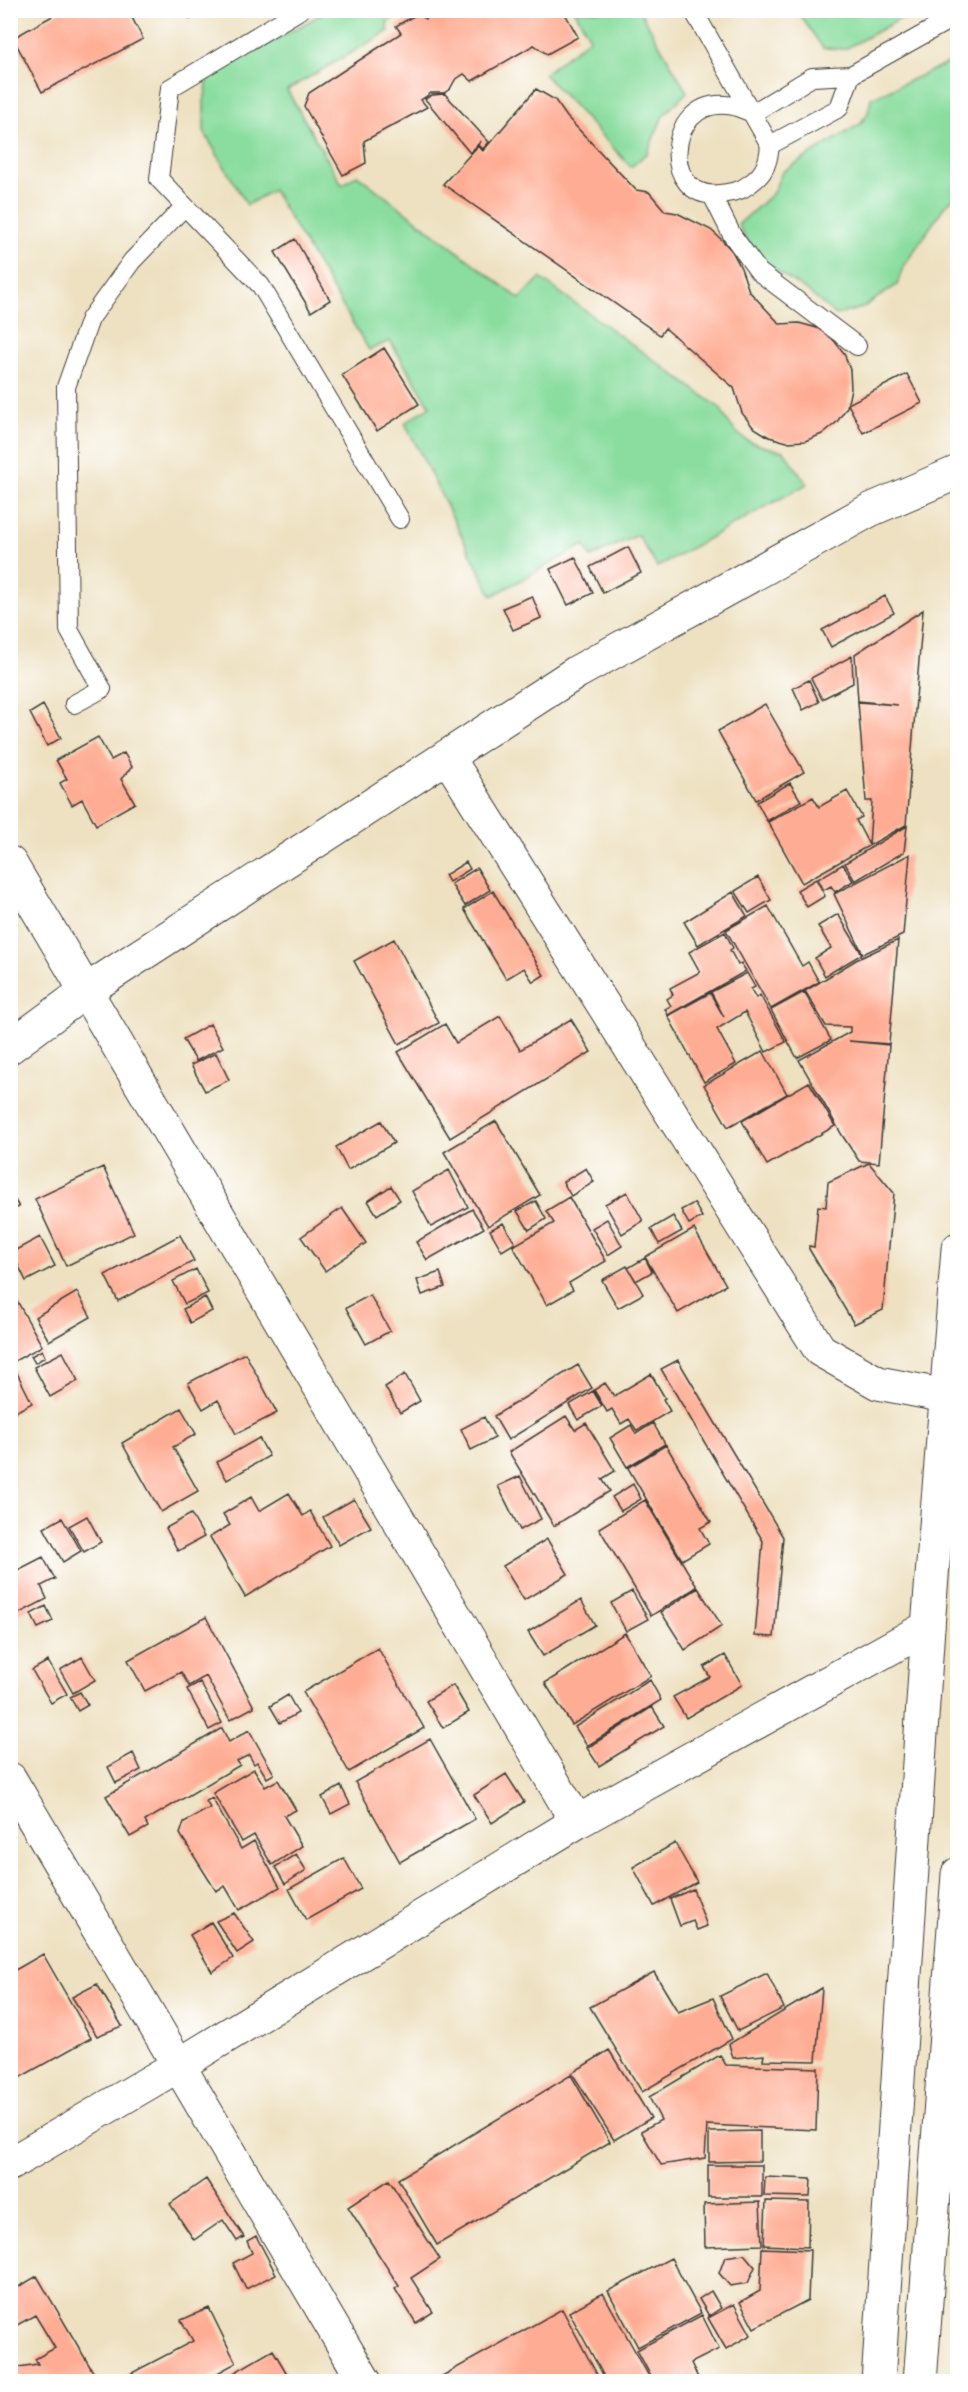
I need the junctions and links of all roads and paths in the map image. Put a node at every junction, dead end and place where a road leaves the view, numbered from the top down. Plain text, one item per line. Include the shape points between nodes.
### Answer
1 (300, 10) edge
2 (693, 10) edge
3 (957, 15) edge
4 (851, 75) junction
5 (753, 113) junction
6 (770, 145) junction
7 (712, 195) junction
8 (185, 206) junction
9 (857, 346) dead end
10 (957, 472) edge
11 (400, 519) dead end
12 (74, 704) dead end
13 (447, 756) junction
14 (10, 863) edge
15 (87, 990) junction
16 (10, 1047) edge
17 (957, 1249) edge
18 (946, 1396) junction
19 (928, 1627) junction
20 (10, 1779) edge
21 (577, 1822) junction
22 (957, 1874) edge
23 (179, 2065) junction
24 (947, 2148) edge
25 (10, 2164) edge
26 (365, 2382) edge
27 (878, 2382) edge
28 (920, 2382) edge

1 - 8 lane via 170,88 159,179
2 - 5 lane
3 - 4 lane
4 - 5 lane via 812,77
4 - 6 lane via 839,108
5 - 6 lane
5 - 7 lane via 727,105 705,107 689,117 676,145 679,170 691,187
6 - 7 lane via 768,163 756,181 737,191
7 - 9 lane via 732,235 759,272
8 - 11 lane via 261,286
8 - 12 lane via 132,261 90,319 66,387 69,630 102,689
10 - 13 street via 870,510 588,666
13 - 15 street
13 - 18 street via 819,1350 878,1383
14 - 15 street
15 - 16 street
15 - 21 street
17 - 18 street
18 - 19 street
19 - 21 street
19 - 27 street
20 - 23 street
21 - 23 street
22 - 24 street
23 - 25 street
23 - 26 street
24 - 28 street

